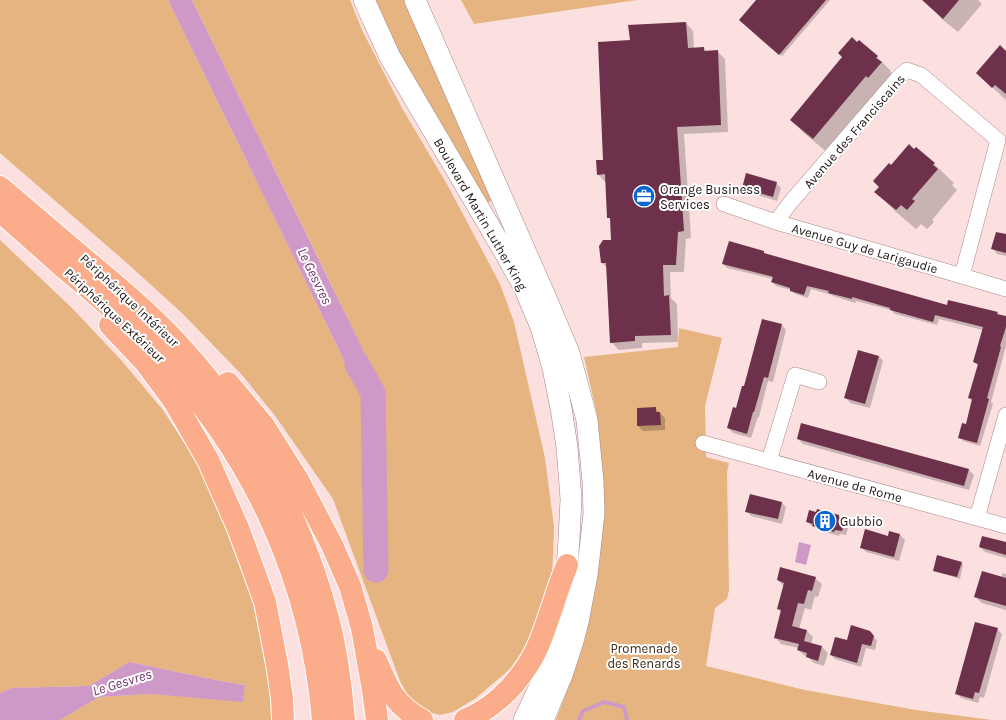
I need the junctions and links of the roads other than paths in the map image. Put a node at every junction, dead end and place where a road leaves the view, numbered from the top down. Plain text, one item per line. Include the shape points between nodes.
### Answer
1 (364, 0) edge
2 (415, 0) edge
3 (0, 187) edge
4 (724, 204) dead end
5 (0, 211) edge
6 (776, 222) junction
7 (962, 276) junction
8 (1006, 289) edge
9 (99, 297) junction
10 (153, 319) junction
11 (819, 382) dead end
12 (1006, 415) edge
13 (704, 443) dead end
14 (769, 461) junction
15 (977, 518) junction
16 (1006, 526) edge
17 (567, 565) junction
18 (362, 628) junction
19 (283, 720) edge
20 (323, 720) edge
21 (344, 720) edge
22 (377, 720) edge
23 (422, 720) edge
24 (465, 720) edge
25 (524, 720) edge
26 (543, 720) edge

1 - 17 main road, Boulevard Martin Luther King via 390,57 515,269 541,327 553,368 567,447 571,504
2 - 26 main road, Boulevard Martin Luther King via 569,353 587,420 594,513 587,575 573,641
3 - 10 highway, Périphérique Intérieur
4 - 6 street, Avenue Guy de Larigaudie
5 - 9 highway, Périphérique Extérieur
6 - 7 street, Avenue Guy de Larigaudie
6 - 7 street, Avenue des Franciscains via 898,77 907,70 921,75 998,140
7 - 8 street, Avenue Guy de Larigaudie
9 - 19 highway via 106,321 145,362 174,401 208,460 232,514 264,602 277,664
9 - 20 highway, Périphérique Extérieur via 157,352 193,393 222,433 258,493 290,565 302,604 317,668
10 - 18 highway via 177,324 264,426 298,480 332,545 350,586
10 - 21 highway, Périphérique Intérieur via 211,382 254,444 283,497 305,546 329,623
11 - 14 street via 794,375
12 - 15 street
13 - 14 street, Avenue de Rome
14 - 15 street, Avenue de Rome
15 - 16 street, Avenue de Rome
17 - 24 highway via 543,634 526,669 498,700
17 - 25 main road, Boulevard Martin Luther King via 564,605 556,640 544,678
18 - 22 highway
18 - 23 highway via 392,696 412,715

